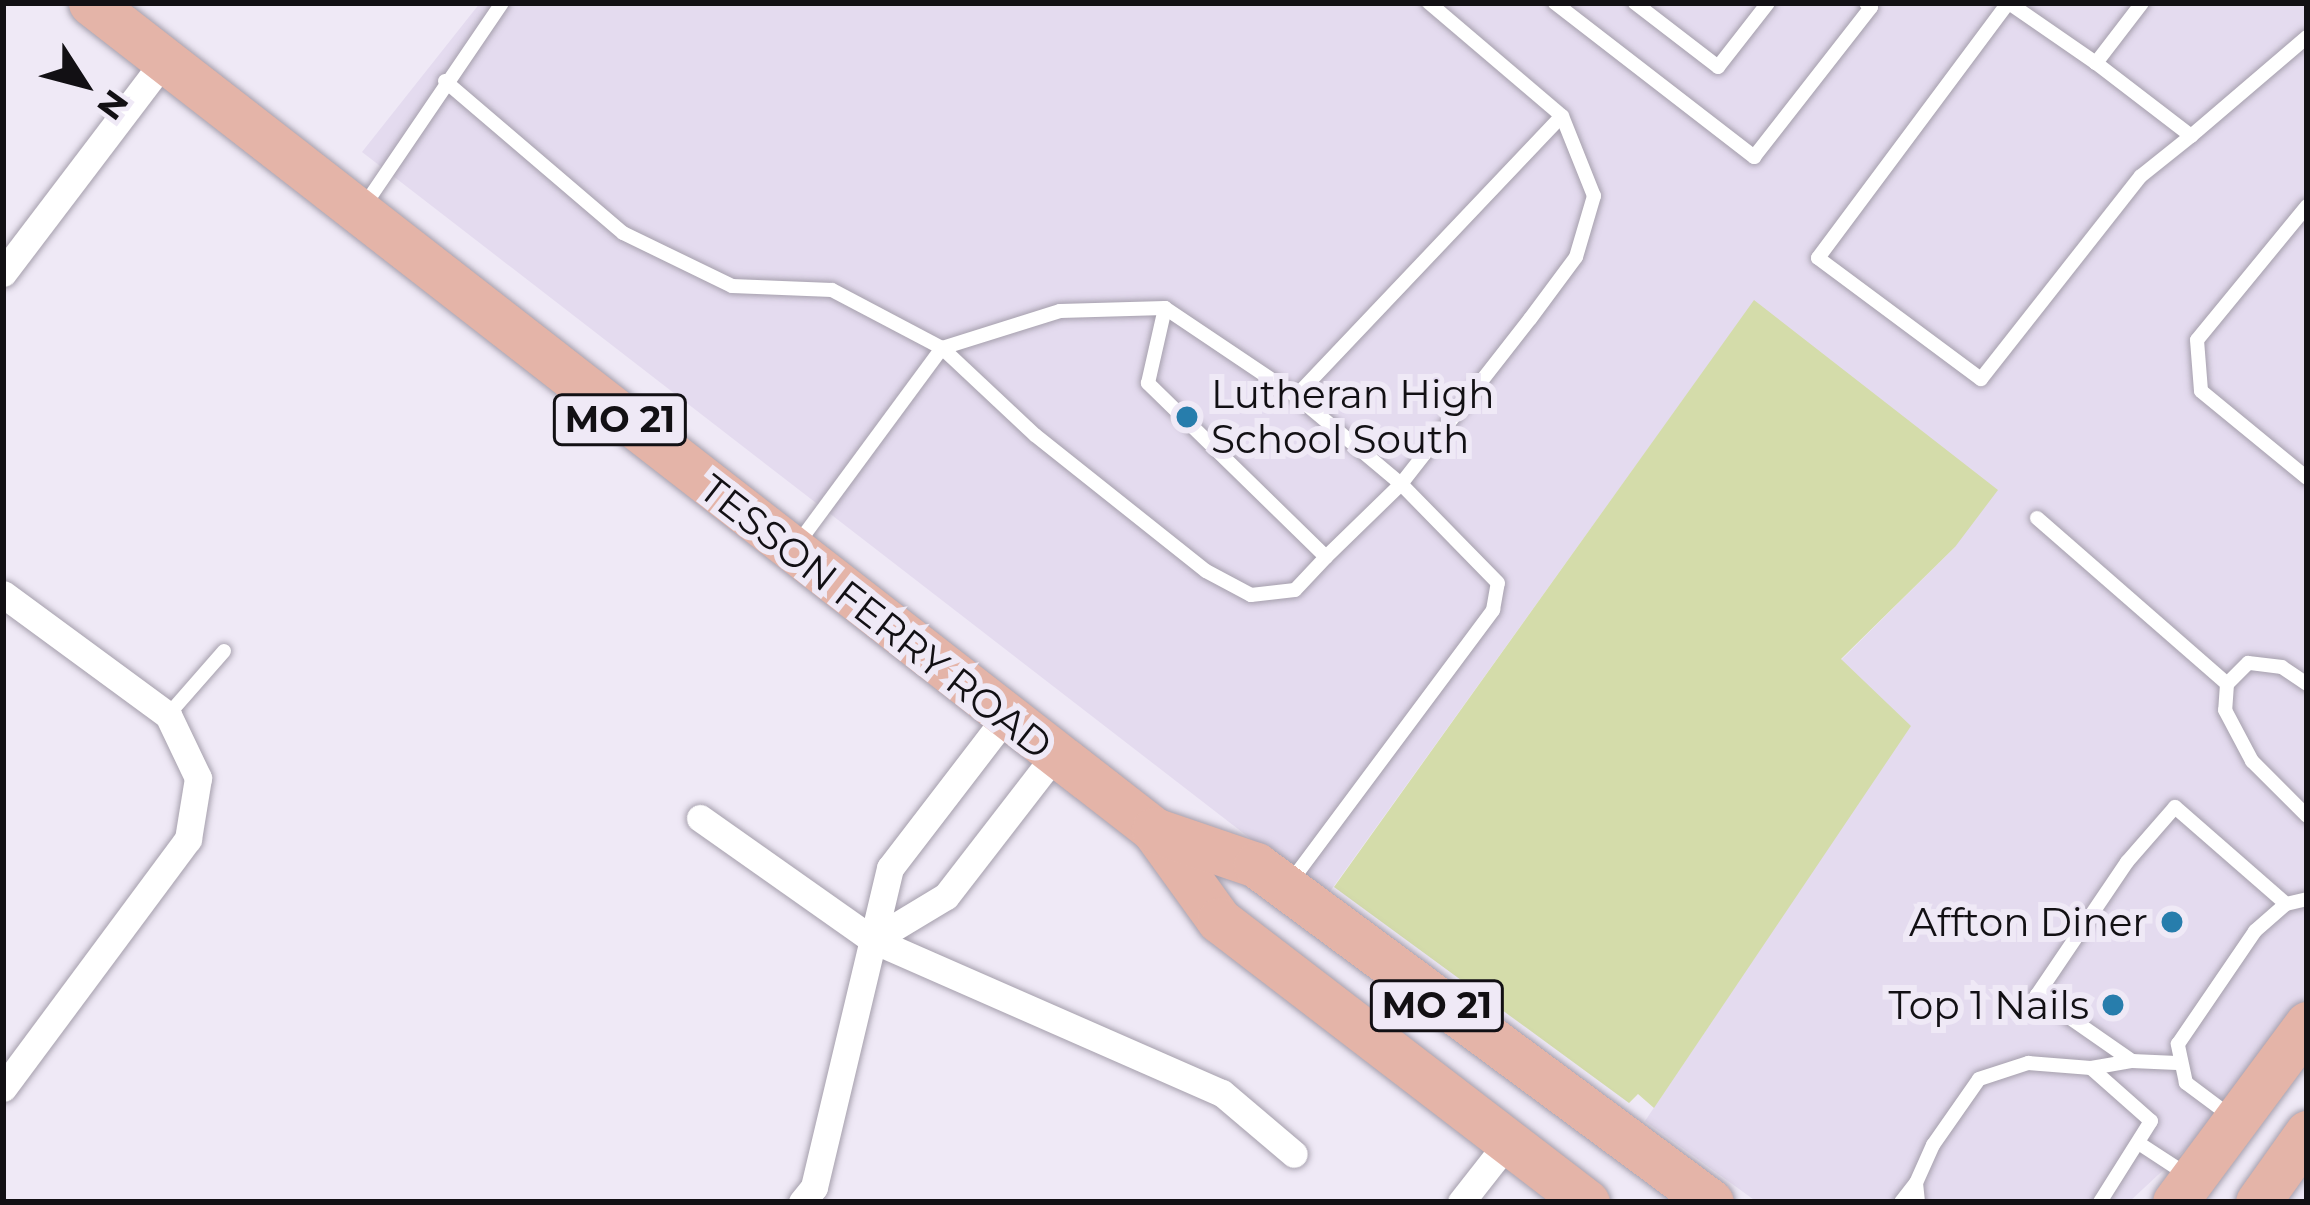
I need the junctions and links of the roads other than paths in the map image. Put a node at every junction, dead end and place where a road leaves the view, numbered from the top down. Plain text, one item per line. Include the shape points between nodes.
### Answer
1 (91, 3) edge
2 (502, 3) edge
3 (1429, 3) edge
4 (1555, 3) edge
5 (1636, 3) edge
6 (1768, 3) edge
7 (2008, 3) edge
8 (2142, 3) edge
9 (1868, 5) edge
10 (2307, 37) edge
11 (164, 61) junction
12 (2096, 63) junction
13 (445, 81) junction
14 (1562, 116) junction
15 (2192, 136) junction
16 (2307, 206) edge
17 (358, 215) junction
18 (3, 273) edge
19 (1165, 308) junction
20 (942, 348) junction
21 (1296, 396) junction
22 (2307, 478) edge
23 (1401, 484) junction
24 (2037, 518) dead end
25 (791, 553) junction
26 (1326, 556) junction
27 (3, 594) edge
28 (224, 651) dead end
29 (2227, 684) junction
30 (2307, 684) edge
31 (169, 715) junction
32 (1006, 717) junction
33 (1055, 754) junction
34 (2307, 816) edge
35 (700, 818) dead end
36 (1154, 830) junction
37 (1286, 888) junction
38 (2307, 899) edge
39 (2286, 904) junction
40 (873, 940) junction
41 (2307, 1024) edge
42 (2132, 1061) junction
43 (2177, 1063) junction
44 (2092, 1069) junction
45 (3, 1088) edge
46 (2236, 1120) junction
47 (2307, 1133) edge
48 (1508, 1142) junction
49 (2140, 1144) junction
50 (1294, 1154) dead end
51 (1916, 1183) junction
52 (2184, 1190) edge
53 (802, 1202) edge
54 (1460, 1202) edge
55 (1587, 1202) edge
56 (1711, 1202) edge
57 (1901, 1202) edge
58 (1918, 1202) edge
59 (2100, 1202) edge
60 (2258, 1202) edge

1 - 11 main road, TESSON FERRY ROAD / MO 21
2 - 13 lane
3 - 14 lane
4 - 9 lane via 1754,157
5 - 6 lane via 1718,67
7 - 12 lane
7 - 15 lane via 1818,259 1981,379 2141,176
8 - 12 lane
10 - 15 lane
11 - 17 main road, TESSON FERRY ROAD / MO 21
11 - 18 street
12 - 15 lane
13 - 17 lane
13 - 20 lane via 623,233 732,286 832,290
14 - 21 lane
14 - 23 lane via 1594,196 1576,257
16 - 22 lane via 2197,340 2201,391
17 - 25 main road, TESSON FERRY ROAD / MO 21
19 - 20 lane via 1060,311
19 - 21 lane
19 - 26 lane via 1148,383
20 - 25 lane
20 - 26 lane via 1035,435 1206,571 1251,595 1295,590
21 - 23 lane
23 - 26 lane
23 - 37 lane via 1498,583 1493,610
24 - 29 lane
25 - 32 main road, TESSON FERRY ROAD / MO 21
27 - 31 street
28 - 31 lane
29 - 30 lane via 2248,663 2282,667
29 - 34 lane via 2234,734
31 - 45 street via 198,778 188,839
32 - 33 main road, TESSON FERRY ROAD / MO 21
32 - 40 street via 890,868
33 - 36 main road, TESSON FERRY ROAD / MO 21
33 - 40 street via 946,896
35 - 40 street
36 - 37 main road, TESSON FERRY ROAD / MO 21 via 1256,866
36 - 48 main road, TESSON FERRY ROAD / MO 21 via 1219,920
37 - 56 main road, TESSON FERRY ROAD / MO 21
38 - 39 lane
39 - 42 lane via 2175,807 2037,995
39 - 43 lane via 2193,1013
40 - 50 street via 1222,1093
40 - 53 street via 814,1187
41 - 46 main road
42 - 43 lane
42 - 44 lane
43 - 46 lane via 2186,1083
44 - 49 lane via 2151,1121
44 - 51 lane via 2027,1063 1979,1078
46 - 52 main road
47 - 60 main road
48 - 54 street
48 - 55 main road, TESSON FERRY ROAD / MO 21
49 - 52 lane
49 - 59 lane
51 - 57 lane
51 - 58 lane

